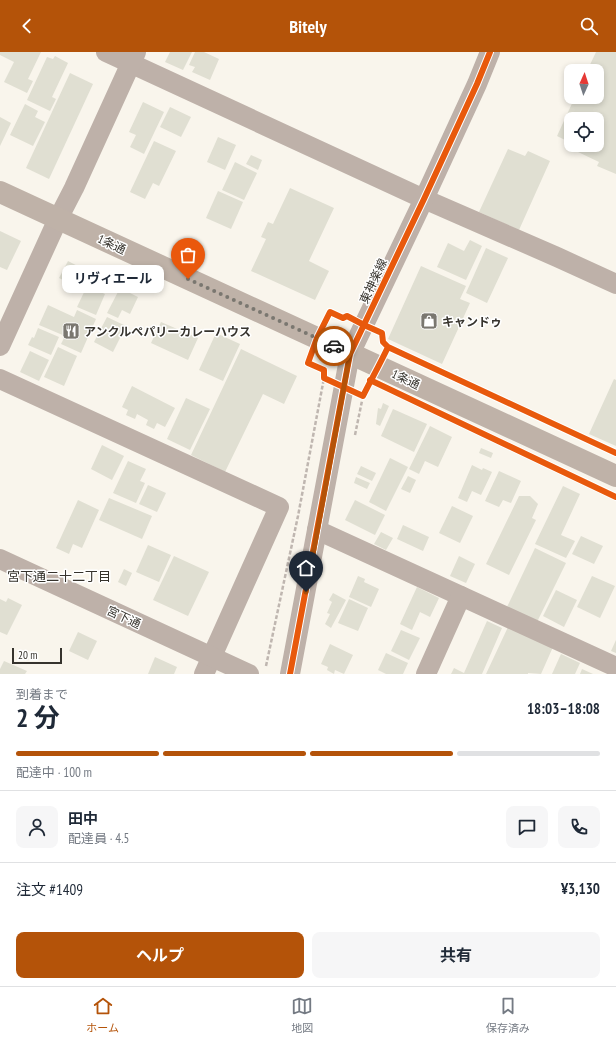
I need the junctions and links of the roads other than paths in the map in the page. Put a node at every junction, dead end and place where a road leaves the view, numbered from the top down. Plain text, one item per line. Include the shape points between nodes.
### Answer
1 (106, 52) edge
2 (489, 52) edge
3 (134, 58) edge
4 (0, 192) edge
5 (424, 199) junction
6 (58, 218) junction
7 (616, 284) edge
8 (0, 346) edge
9 (350, 354) junction
10 (0, 379) edge
11 (616, 476) edge
12 (317, 530) junction
13 (0, 559) edge
14 (461, 596) junction
15 (208, 665) edge
16 (616, 667) edge
17 (257, 670) edge
18 (290, 674) edge
19 (426, 674) edge

1 - 3 street
2 - 5 street, 東神楽線
3 - 5 street
3 - 6 street
4 - 6 main road, 1条通
5 - 7 street
5 - 9 street, 東神楽線
6 - 8 street
6 - 9 main road, 1条通
9 - 11 main road, 1条通
9 - 12 street, 東神楽線
10 - 15 street via 279,507
12 - 14 street
12 - 18 street, 東神楽線
13 - 15 street, 宮下通
14 - 16 street
14 - 19 street
15 - 17 street, 宮下通

